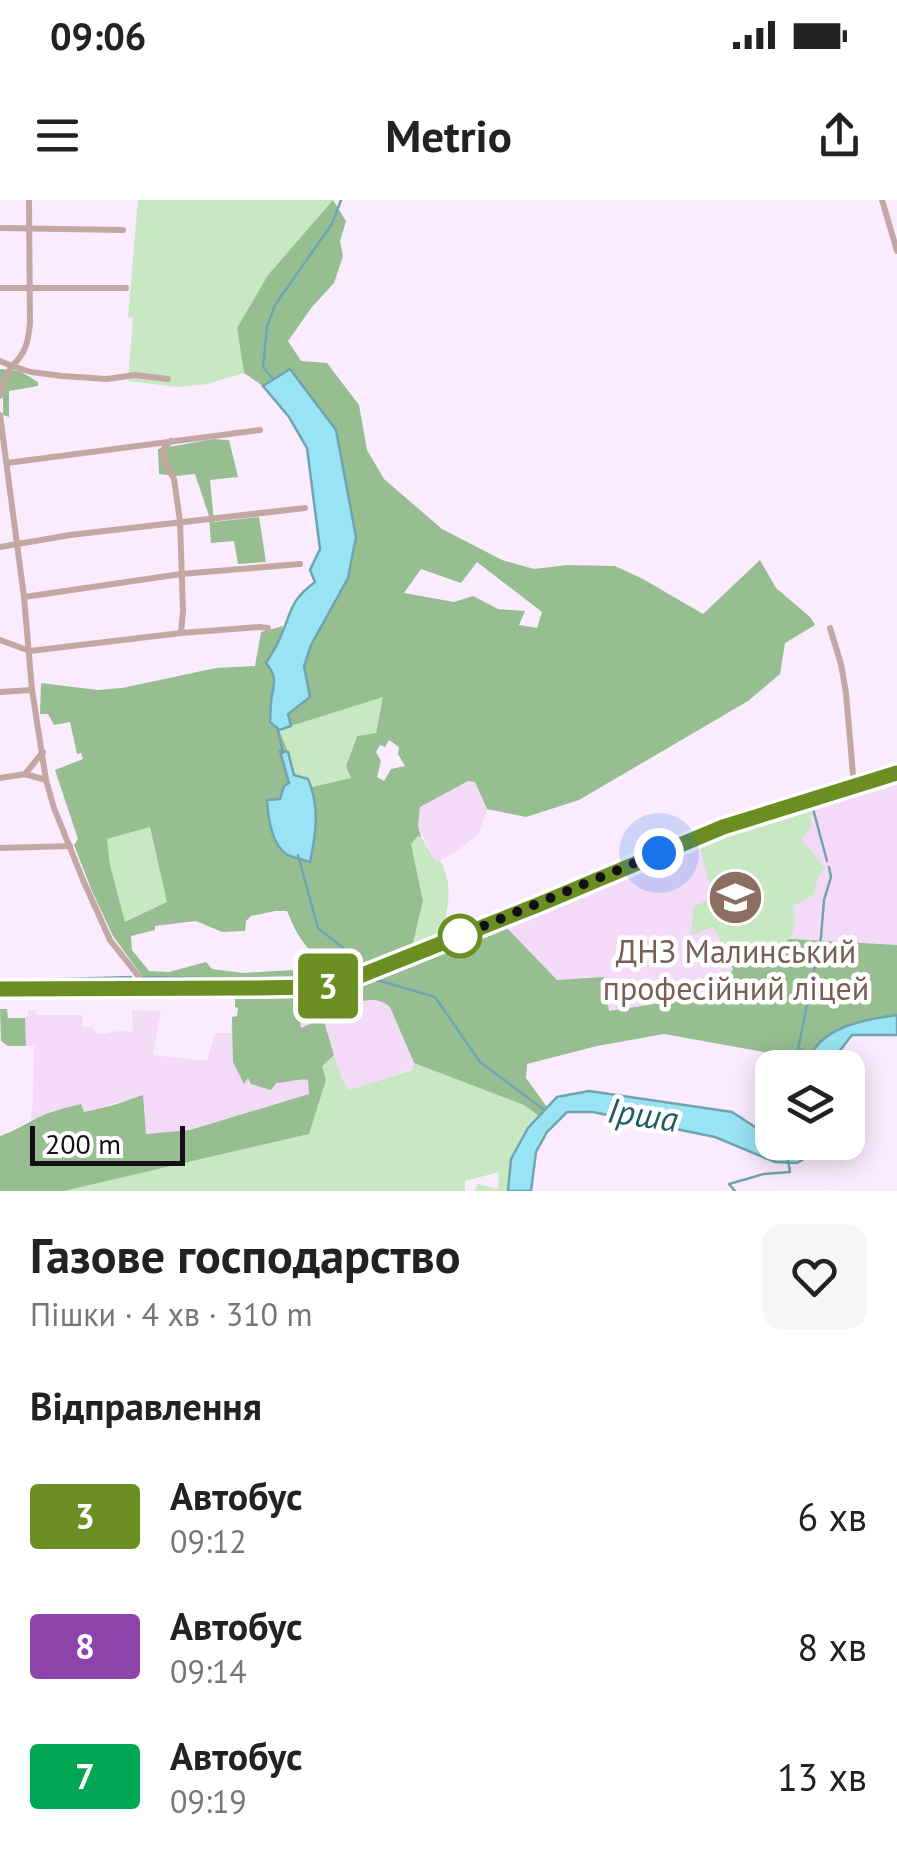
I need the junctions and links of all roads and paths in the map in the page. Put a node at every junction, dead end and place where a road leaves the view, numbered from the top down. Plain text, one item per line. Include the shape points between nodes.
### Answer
1 (29, 200) edge
2 (882, 200) edge
3 (897, 216) edge
4 (887, 218) junction
5 (0, 228) edge
6 (28, 229) junction
7 (123, 230) dead end
8 (897, 251) edge
9 (0, 288) edge
10 (28, 288) junction
11 (126, 288) dead end
12 (0, 361) edge
13 (12, 366) junction
14 (168, 379) dead end
15 (0, 396) edge
16 (0, 414) edge
17 (260, 430) dead end
18 (171, 441) junction
19 (6, 463) junction
20 (305, 508) dead end
21 (180, 521) junction
22 (18, 545) junction
23 (0, 547) edge
24 (300, 564) dead end
25 (182, 574) junction
26 (24, 597) junction
27 (268, 628) dead end
28 (830, 628) dead end
29 (182, 633) junction
30 (0, 640) edge
31 (30, 651) junction
32 (32, 690) junction
33 (0, 692) edge
34 (43, 752) junction
35 (897, 773) edge
36 (25, 774) junction
37 (0, 778) edge
38 (46, 780) junction
39 (854, 786) junction
40 (70, 846) junction
41 (0, 848) edge
42 (146, 988) junction
43 (0, 990) edge

1 - 6 street
2 - 4 street
3 - 4 street
4 - 8 street
5 - 6 street
6 - 7 street
6 - 10 street
9 - 10 street
10 - 11 street
10 - 13 street via 25,351
12 - 13 street
13 - 14 street via 62,376
13 - 15 street
16 - 19 street
17 - 18 street
18 - 19 street
18 - 21 street via 164,461 174,479
19 - 22 street
20 - 21 street
21 - 22 street
21 - 25 street
22 - 23 street
22 - 26 street
24 - 25 street
25 - 26 street
25 - 29 street
26 - 31 street
27 - 29 street
28 - 39 street via 846,692
29 - 31 street
30 - 31 street
31 - 32 street
32 - 33 street
32 - 34 street
34 - 36 street
34 - 38 street
35 - 39 street
36 - 37 street
36 - 38 street
38 - 40 street
39 - 42 street via 723,827 342,983
40 - 41 street
40 - 42 street via 110,940
42 - 43 street

